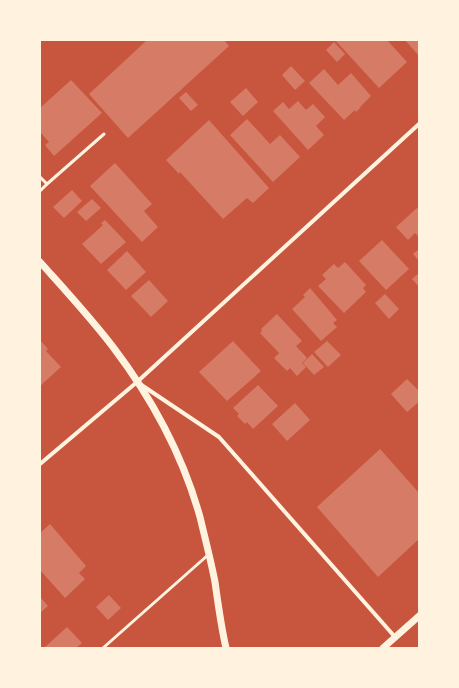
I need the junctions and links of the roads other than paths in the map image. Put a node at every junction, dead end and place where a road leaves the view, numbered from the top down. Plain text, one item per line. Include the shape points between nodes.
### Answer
1 (419, 124) edge
2 (104, 134) dead end
3 (40, 177) edge
4 (47, 184) junction
5 (40, 191) edge
6 (40, 262) edge
7 (137, 382) junction
8 (40, 464) edge
9 (208, 554) junction
10 (419, 616) edge
11 (395, 637) junction
12 (103, 648) edge
13 (226, 648) edge
14 (383, 648) edge

1 - 7 street
2 - 4 lane
3 - 4 lane
4 - 5 lane
6 - 7 street via 114,348
7 - 8 street
7 - 9 street via 177,455 200,517
7 - 11 street via 219,436
9 - 12 lane
9 - 13 street
10 - 11 street
11 - 14 street

